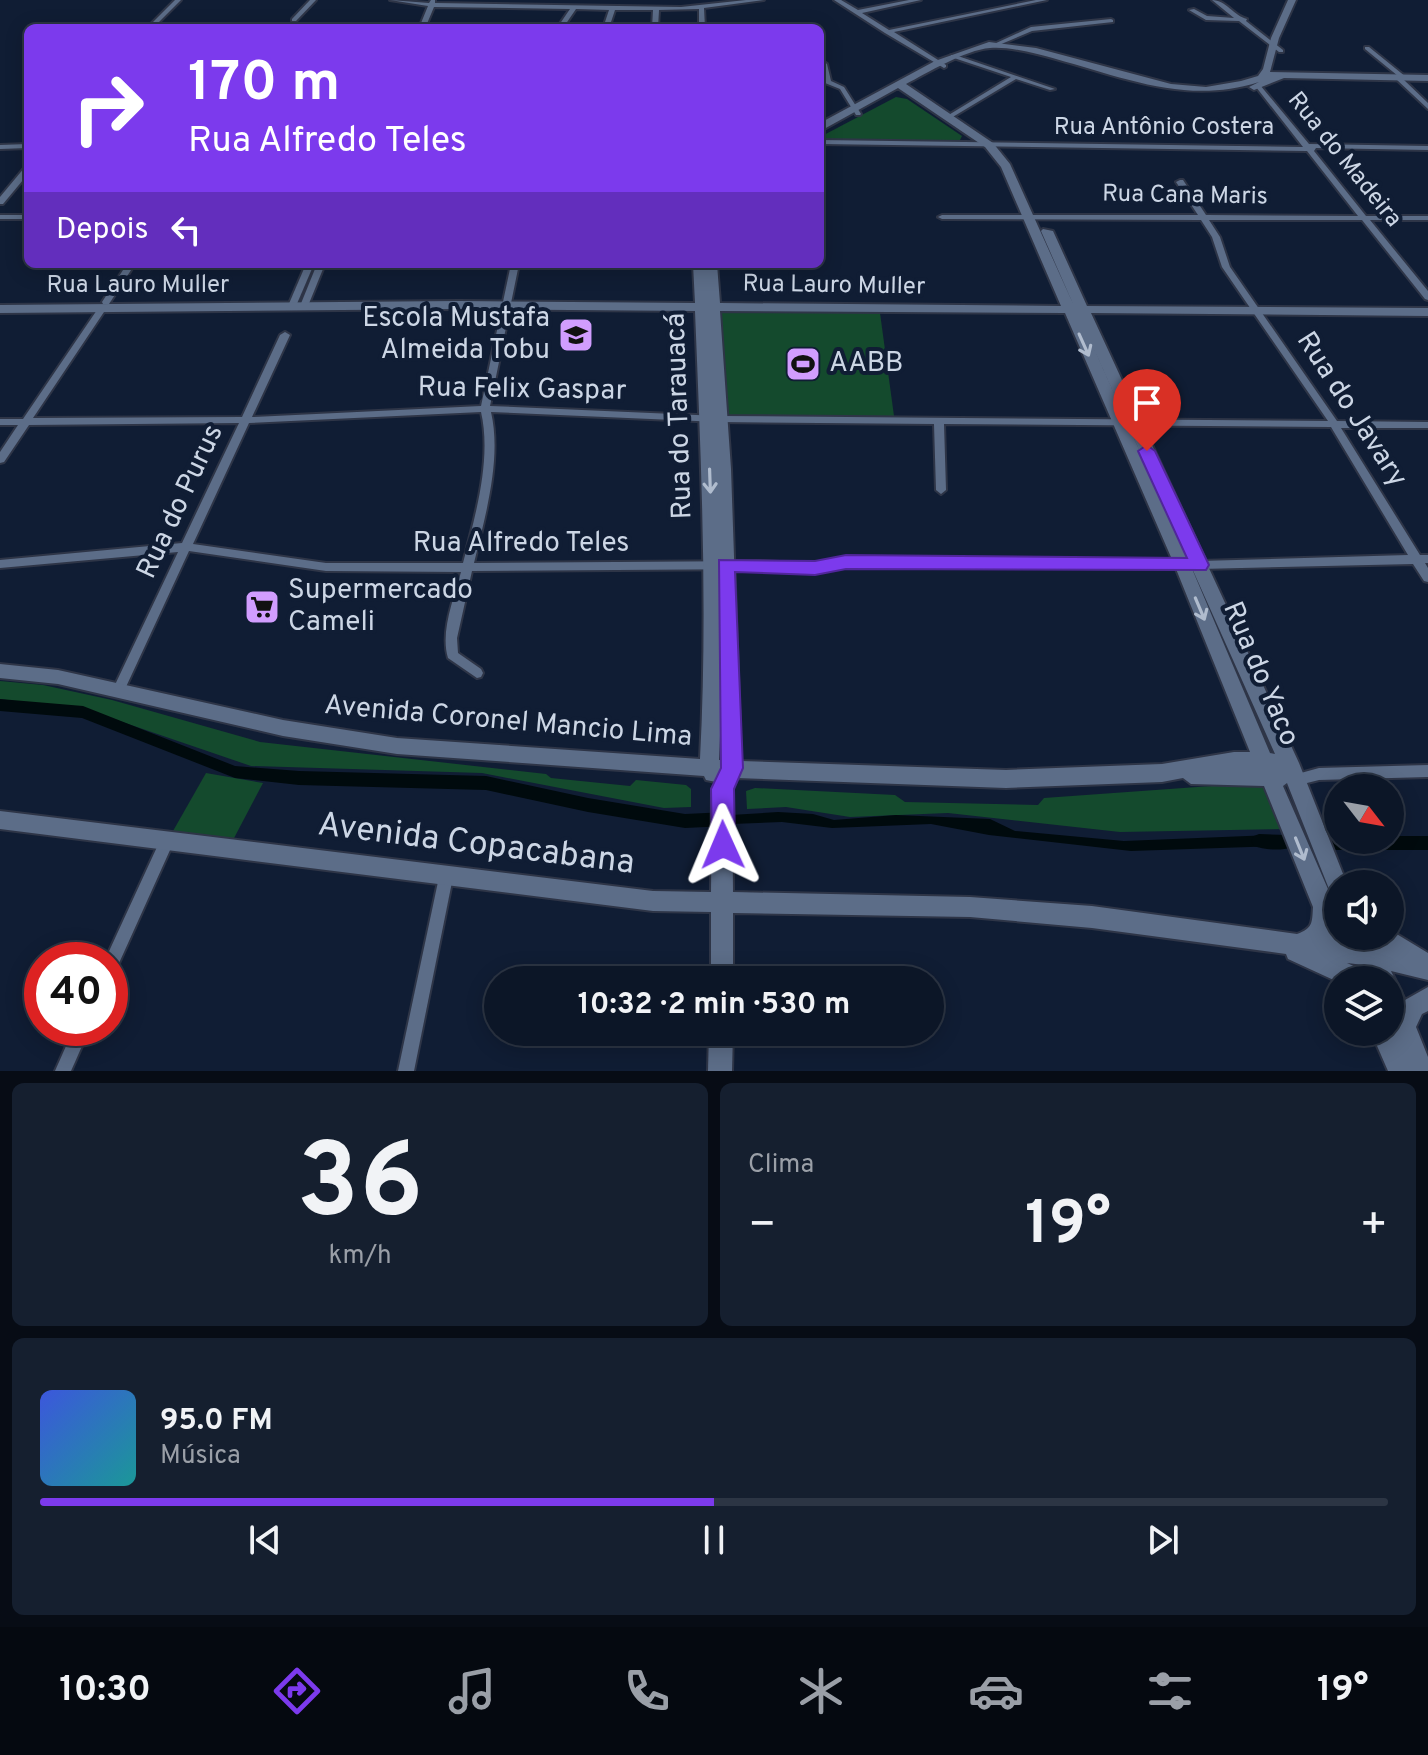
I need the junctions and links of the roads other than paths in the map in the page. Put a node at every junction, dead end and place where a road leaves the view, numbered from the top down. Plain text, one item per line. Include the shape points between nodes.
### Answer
1 (178, 0) edge
2 (313, 0) edge
3 (393, 0) edge
4 (713, 0) edge
5 (761, 0) edge
6 (837, 0) edge
7 (918, 0) edge
8 (1044, 0) edge
9 (1215, 0) edge
10 (1292, 0) edge
11 (1303, 0) edge
12 (856, 2) edge
13 (432, 3) edge
14 (846, 6) junction
15 (519, 7) junction
16 (720, 7) junction
17 (574, 8) junction
18 (612, 9) junction
19 (656, 9) junction
20 (702, 9) junction
21 (1192, 10) dead end
22 (857, 12) junction
23 (515, 16) dead end
24 (294, 20) dead end
25 (1246, 20) junction
26 (1111, 21) dead end
27 (154, 24) edge
28 (425, 24) edge
29 (563, 24) edge
30 (607, 24) edge
31 (655, 24) edge
32 (702, 24) edge
33 (887, 32) junction
34 (997, 44) junction
35 (1367, 48) dead end
36 (1276, 52) junction
37 (957, 58) junction
38 (824, 64) dead end
39 (941, 65) junction
40 (1266, 71) junction
41 (1110, 74) junction
42 (1281, 74) junction
43 (1014, 78) junction
44 (1401, 78) junction
45 (1428, 78) edge
46 (824, 79) edge
47 (829, 80) junction
48 (906, 85) junction
49 (1258, 86) junction
50 (1052, 89) dead end
51 (1428, 107) edge
52 (856, 111) junction
53 (952, 115) junction
54 (824, 125) edge
55 (824, 132) edge
56 (824, 145) edge
57 (24, 146) edge
58 (0, 147) edge
59 (1001, 147) junction
60 (1312, 148) junction
61 (1428, 148) edge
62 (24, 174) edge
63 (1180, 182) dead end
64 (0, 202) edge
65 (1201, 215) junction
66 (1034, 216) junction
67 (0, 217) edge
68 (24, 217) edge
69 (942, 217) dead end
70 (1428, 218) edge
71 (1366, 219) junction
72 (128, 268) edge
73 (309, 268) edge
74 (319, 268) edge
75 (514, 268) edge
76 (705, 268) edge
77 (1428, 297) edge
78 (508, 302) junction
79 (709, 302) junction
80 (0, 303) edge
81 (299, 303) junction
82 (1428, 304) edge
83 (104, 306) junction
84 (1074, 306) junction
85 (1254, 307) junction
86 (0, 309) edge
87 (1428, 312) edge
88 (285, 335) dead end
89 (485, 409) junction
90 (713, 418) junction
91 (247, 420) junction
92 (939, 420) junction
93 (0, 422) edge
94 (25, 422) junction
95 (1126, 422) junction
96 (1335, 425) junction
97 (1428, 425) edge
98 (0, 460) edge
99 (941, 490) dead end
100 (187, 547) junction
101 (1422, 560) edge
102 (1182, 564) junction
103 (1200, 565) junction
104 (718, 566) junction
105 (0, 567) edge
106 (465, 569) junction
107 (1428, 578) edge
108 (0, 671) edge
109 (477, 673) dead end
110 (119, 689) junction
111 (709, 768) junction
112 (732, 768) junction
113 (1268, 768) junction
114 (1428, 771) edge
115 (1292, 772) junction
116 (722, 789) junction
117 (0, 820) edge
118 (168, 839) junction
119 (1331, 870) edge
120 (446, 877) junction
121 (724, 900) junction
122 (1323, 906) joint
123 (121, 942) edge
124 (1324, 943) edge
125 (1286, 945) junction
126 (1379, 950) edge
127 (722, 966) edge
128 (1330, 966) edge
129 (1428, 967) edge
130 (1404, 993) edge
131 (1428, 997) edge
132 (1404, 1018) edge
133 (1404, 1045) edge
134 (74, 1046) edge
135 (721, 1046) edge
136 (1396, 1046) edge
137 (63, 1071) edge
138 (406, 1071) edge
139 (720, 1071) edge
140 (1400, 1071) edge
141 (1422, 1071) edge

1 - 27 street
2 - 24 street
3 - 13 street
4 - 16 street
5 - 16 street
6 - 14 street
7 - 22 street
8 - 33 street
9 - 25 street
10 - 36 street
11 - 36 street
12 - 14 street
13 - 15 street via 474,9
13 - 28 street
14 - 22 street
15 - 17 street
15 - 23 street
16 - 20 street
17 - 18 street
17 - 29 street
18 - 19 street
18 - 30 street
19 - 20 street
19 - 31 street
20 - 32 street
21 - 25 street via 1206,18
22 - 33 street
25 - 36 street
26 - 34 street via 1031,29
33 - 39 street
34 - 37 street
34 - 41 street
35 - 44 street
36 - 40 street
36 - 42 street
37 - 39 street
37 - 41 street via 1009,49
37 - 43 street
38 - 47 street
39 - 48 street
40 - 41 street via 1243,84 1206,90
40 - 42 street
41 - 49 street via 1188,93
42 - 44 street
42 - 49 street
43 - 50 street
43 - 53 street
44 - 45 street
44 - 51 street
46 - 47 street
47 - 52 street via 842,88
48 - 52 street
48 - 53 street, Rua do Yaco
49 - 60 street, Rua do Madeira
52 - 54 street
52 - 55 street
53 - 59 street, Rua do Yaco
56 - 59 street, Rua Antônio Costera
57 - 58 street
59 - 60 street, Rua Antônio Costera
59 - 66 street, Rua do Yaco
60 - 61 street, Rua Antônio Costera
60 - 71 street, Rua do Madeira
62 - 64 street
63 - 65 street, Rua do Javary
65 - 66 street, Rua Cana Maris
65 - 71 street, Rua Cana Maris
65 - 85 street, Rua do Javary via 1226,267
66 - 69 street, Rua Cana Maris
66 - 84 street, Rua do Yaco
67 - 68 street
70 - 71 street, Rua Cana Maris
71 - 77 street, Rua do Madeira
72 - 83 street
73 - 81 street
74 - 81 street
75 - 78 street
76 - 79 street, Rua do Tarauacá
78 - 79 street, Rua Lauro Muller
78 - 81 street, Rua Lauro Muller
78 - 89 street
79 - 84 street, Rua Lauro Muller
79 - 90 street, Rua do Tarauacá
80 - 83 street, Rua Lauro Muller
81 - 83 street, Rua Lauro Muller
82 - 85 street, Rua Lauro Muller
83 - 86 street, Rua Lauro Muller
83 - 94 street
84 - 85 street, Rua Lauro Muller
84 - 95 street, Rua do Yaco
85 - 87 street, Rua Lauro Muller
85 - 96 street, Rua do Javary
88 - 91 street, Rua do Purus
89 - 90 street, Rua Felix Gaspar
89 - 91 street, Rua Felix Gaspar
89 - 106 street via 490,419 489,454
90 - 92 street, Rua Felix Gaspar
90 - 104 street, Rua do Tarauacá
91 - 94 street, Rua Felix Gaspar
91 - 100 street, Rua do Purus
92 - 95 street, Rua Felix Gaspar
92 - 99 street
93 - 94 street, Rua Felix Gaspar
94 - 98 street
95 - 96 street, Rua Felix Gaspar
95 - 102 street, Rua do Yaco
95 - 103 street, Rua do Yaco
96 - 97 street, Rua Felix Gaspar
96 - 101 street, Rua do Javary
100 - 105 street, Rua Alfredo Teles
100 - 106 street, Rua Alfredo Teles via 326,567
100 - 110 street, Rua do Purus
101 - 103 street, Rua Alfredo Teles
101 - 107 street, Rua do Javary
102 - 103 street, Rua Alfredo Teles
102 - 104 street, Rua Alfredo Teles
102 -> 113 street, Rua do Yaco
103 - 115 street, Rua do Yaco
104 - 106 street, Rua Alfredo Teles
104 - 111 street
104 - 112 street
106 - 109 street via 450,648 456,660
108 - 110 street, Avenida Coronel Mancio Lima
110 - 111 street, Avenida Coronel Mancio Lima via 274,726 397,746
111 - 112 street, Avenida Coronel Mancio Lima
111 - 116 street
112 - 113 street, Avenida Coronel Mancio Lima via 1006,779
112 - 116 street
113 - 115 street, Avenida Coronel Mancio Lima
113 -> 122 street, Rua do Yaco
114 - 115 street, Avenida Coronel Mancio Lima
115 - 119 street, Rua do Yaco
116 - 121 street
117 - 118 street, Avenida Copacabana
118 - 120 street, Avenida Copacabana
118 - 123 street
120 - 121 street, Avenida Copacabana via 653,901
120 - 138 street
121 - 125 street, Avenida Copacabana via 985,908 1169,925
121 - 127 street
122 - 125 street via 1324,924 1317,937
124 - 125 street, Avenida Copacabana
125 - 128 street, Avenida Copacabana
126 - 129 street, Avenida Copacabana
130 - 131 street
131 - 132 street
133 - 141 street
134 - 137 street
135 - 139 street
136 - 140 street

